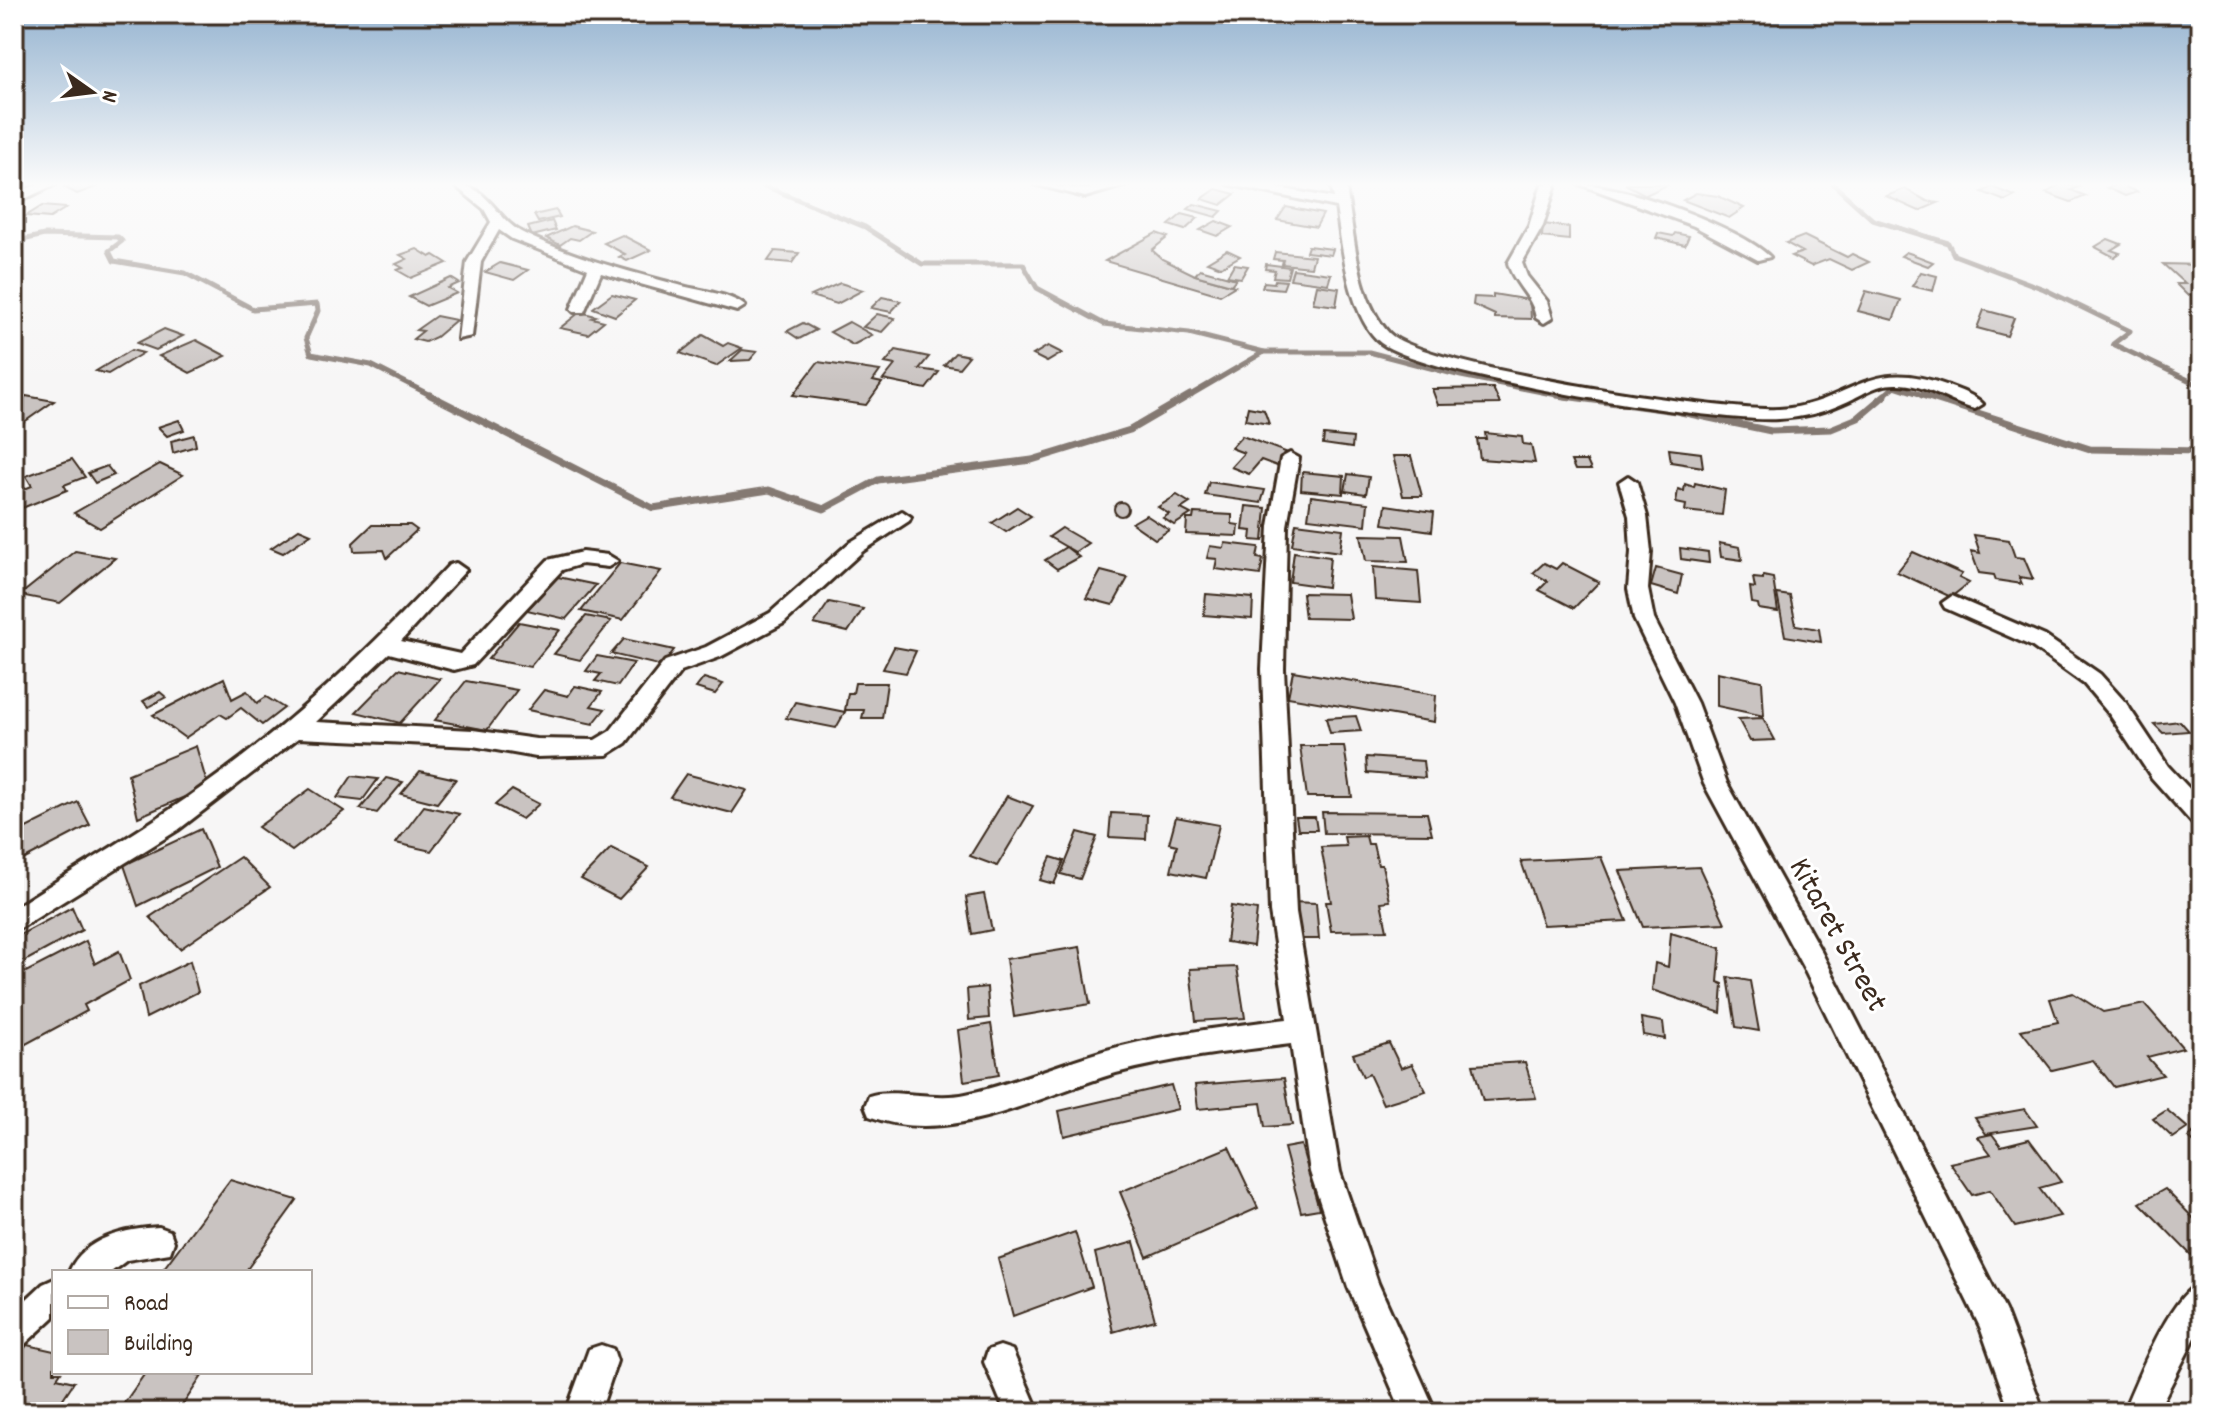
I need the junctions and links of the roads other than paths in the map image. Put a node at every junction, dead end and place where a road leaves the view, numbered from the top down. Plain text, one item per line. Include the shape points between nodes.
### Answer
1 (477, 251) edge
2 (554, 251) edge
3 (1351, 251) edge
4 (1522, 251) edge
5 (1753, 251) edge
6 (1763, 257) dead end
7 (596, 267) junction
8 (737, 306) dead end
9 (579, 309) dead end
10 (1544, 318) dead end
11 (464, 336) dead end
12 (1975, 404) dead end
13 (1290, 458) dead end
14 (1628, 482) dead end
15 (902, 517) dead end
16 (608, 561) dead end
17 (456, 570) dead end
18 (1952, 603) dead end
19 (388, 645) junction
20 (293, 729) junction
21 (2201, 817) edge
22 (14, 921) edge
23 (1300, 1030) junction
24 (879, 1106) dead end
25 (159, 1242) dead end
26 (88, 1270) edge
27 (52, 1297) edge
28 (2201, 1298) edge
29 (14, 1333) edge
30 (601, 1361) dead end
31 (1000, 1362) dead end
32 (583, 1412) edge
33 (1022, 1412) edge
34 (1419, 1412) edge
35 (2027, 1412) edge
36 (2140, 1412) edge

1 - 11 street
2 - 7 street
3 - 12 street via 1374,322 1389,342 1423,356 1583,390 1736,412 1808,411 1885,379 1932,386
4 - 10 street via 1515,263 1518,275 1538,296
5 - 6 street
7 - 8 street
7 - 9 street
13 - 23 street via 1278,526 1273,669 1283,912
14 - 35 street, Kitaret Street via 1638,516 1638,589 1644,619 1686,703 1716,784 1813,961 1994,1321
15 - 20 street via 856,547 777,618 713,652 673,666 618,737 599,749
16 - 19 street via 573,559 555,565 466,660 454,662
17 - 19 street
18 - 21 street via 2038,641 2092,679 2160,772
19 - 20 street
20 - 22 street via 217,790
23 - 24 street via 1118,1060 965,1108 927,1112
23 - 34 street via 1325,1172 1364,1287
25 - 26 street via 122,1245
27 - 29 street
28 - 36 street
30 - 32 street
31 - 33 street

